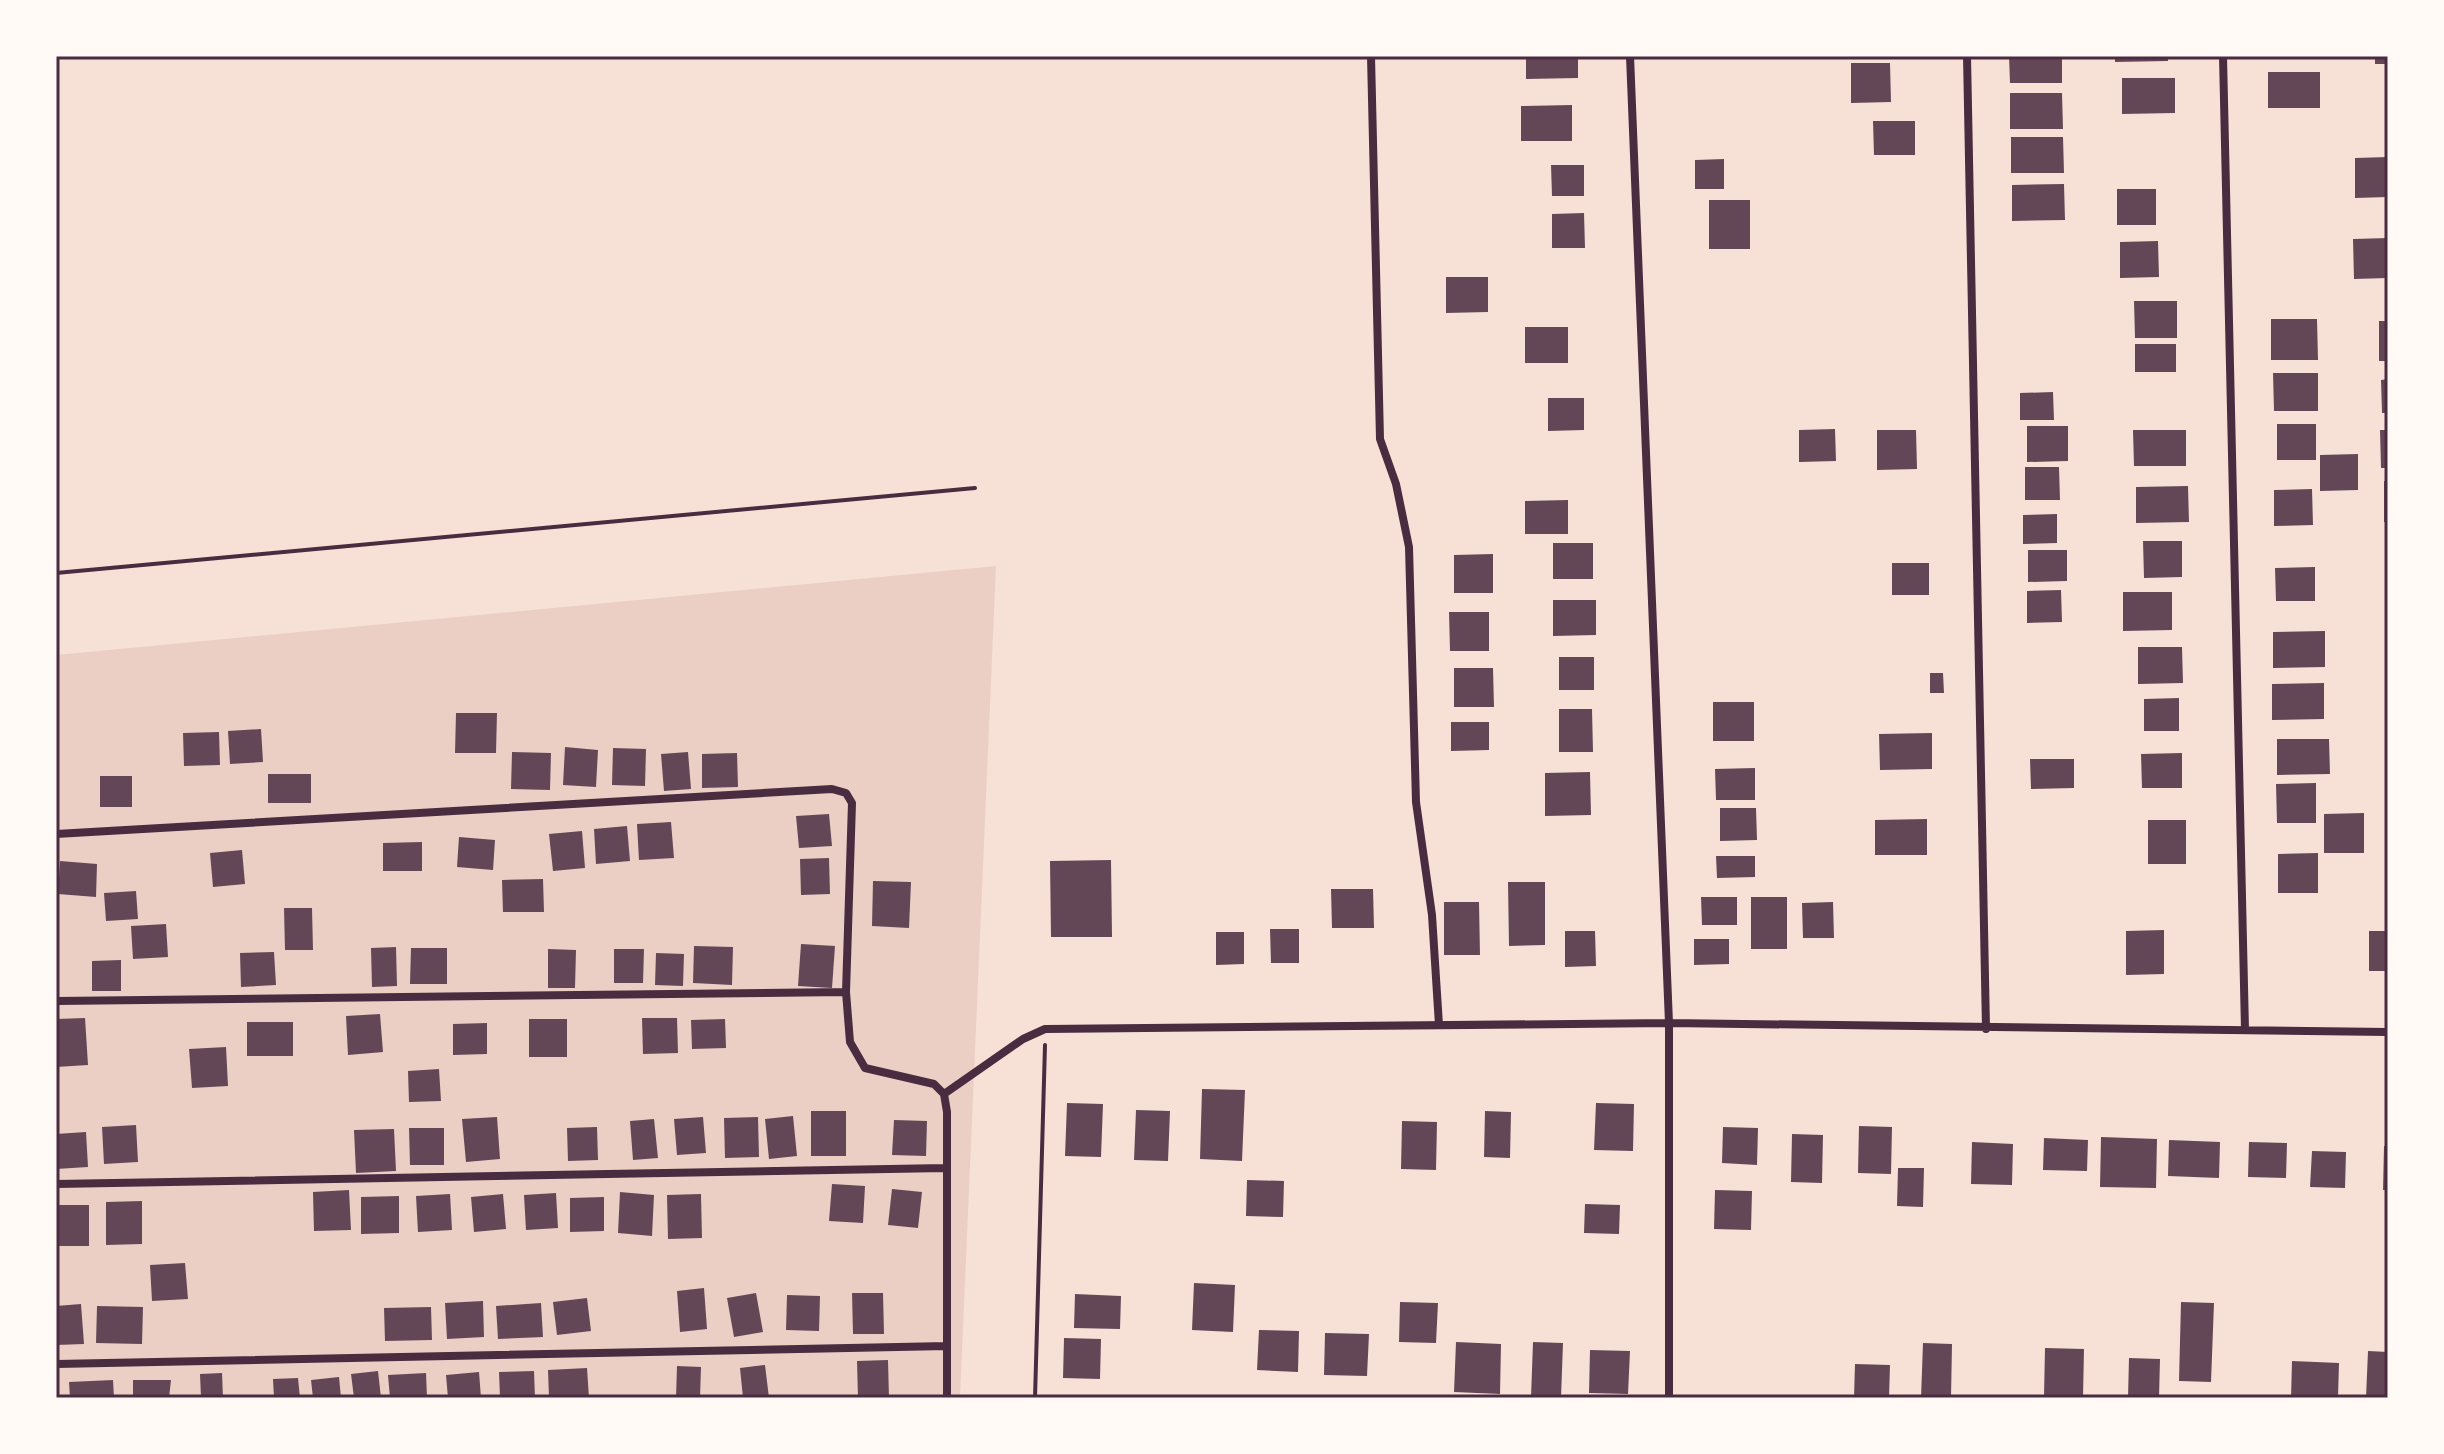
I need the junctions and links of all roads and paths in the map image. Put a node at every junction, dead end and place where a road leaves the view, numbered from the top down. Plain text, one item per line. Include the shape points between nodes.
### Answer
1 (1371, 56) edge
2 (1630, 56) edge
3 (1967, 56) edge
4 (2223, 56) edge
5 (975, 488) dead end
6 (56, 573) edge
7 (56, 834) edge
8 (846, 992) junction
9 (56, 1001) edge
10 (1669, 1023) junction
11 (1439, 1025) junction
12 (1045, 1029) junction
13 (1986, 1029) junction
14 (2245, 1030) junction
15 (2388, 1032) edge
16 (944, 1094) junction
17 (945, 1168) junction
18 (56, 1184) edge
19 (947, 1346) junction
20 (56, 1364) edge
21 (947, 1398) edge
22 (1035, 1398) edge
23 (1669, 1398) edge

1 - 11 street via 1380,439 1409,547 1416,802 1432,915
2 - 10 street
3 - 13 street
4 - 14 street
5 - 6 path
7 - 8 street via 832,789 846,793 852,803
8 - 9 street
8 - 16 street via 850,1042 865,1068 934,1084
10 - 11 street
10 - 13 street
10 - 23 street
11 - 12 street
12 - 16 street
12 - 22 path
13 - 14 street
14 - 15 street
16 - 17 street
17 - 18 street
17 - 19 street
19 - 20 street
19 - 21 street

